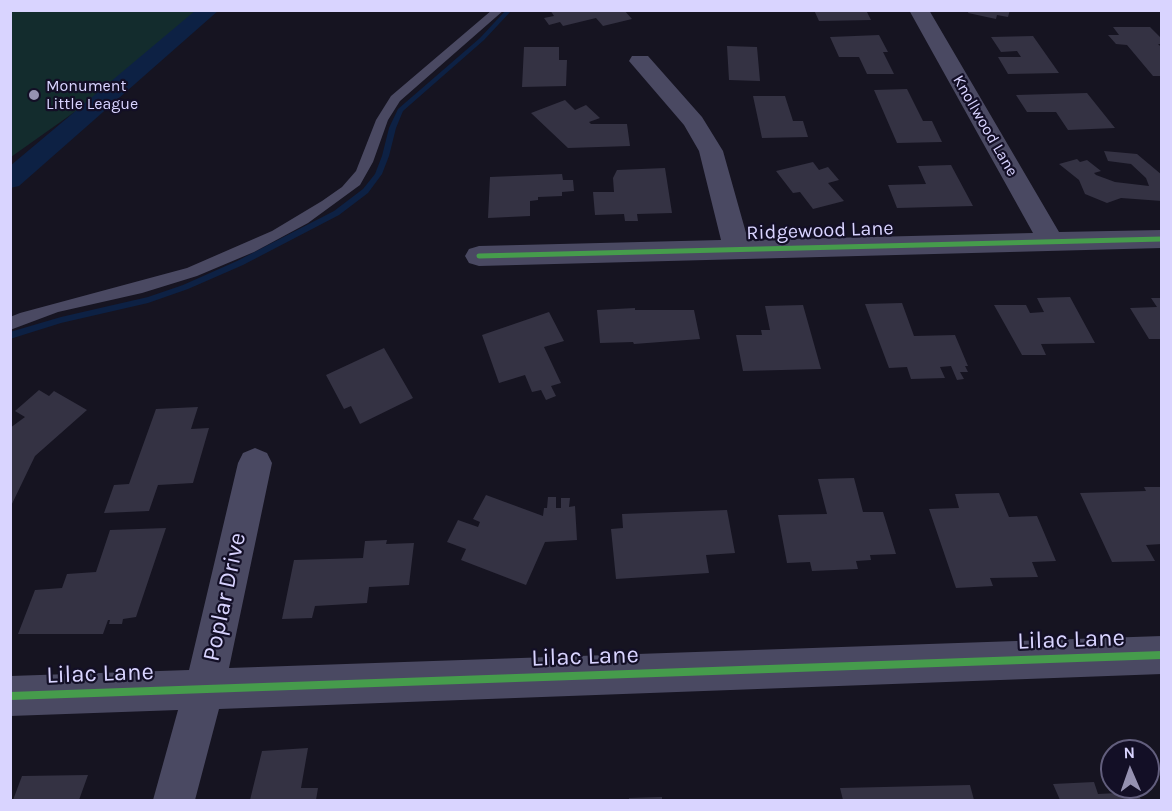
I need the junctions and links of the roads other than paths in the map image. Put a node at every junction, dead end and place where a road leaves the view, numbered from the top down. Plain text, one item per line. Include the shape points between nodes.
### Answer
1 (499, 10) edge
2 (919, 10) edge
3 (640, 61) dead end
4 (1161, 239) edge
5 (1051, 241) junction
6 (737, 250) junction
7 (479, 256) dead end
8 (10, 324) edge
9 (255, 463) dead end
10 (1161, 655) edge
11 (205, 687) junction
12 (10, 696) edge
13 (174, 801) edge

1 - 8 lane via 401,93 387,110 365,170 348,189 313,213 215,263 145,288 70,304
2 - 5 street, Knollwood Lane
3 - 6 street via 694,122 711,151
4 - 5 street, Ridgewood Lane
5 - 6 street, Ridgewood Lane
6 - 7 street, Ridgewood Lane
9 - 11 street, Poplar Drive
10 - 11 street, Lilac Lane
11 - 12 street, Lilac Lane
11 - 13 street, Poplar Drive

